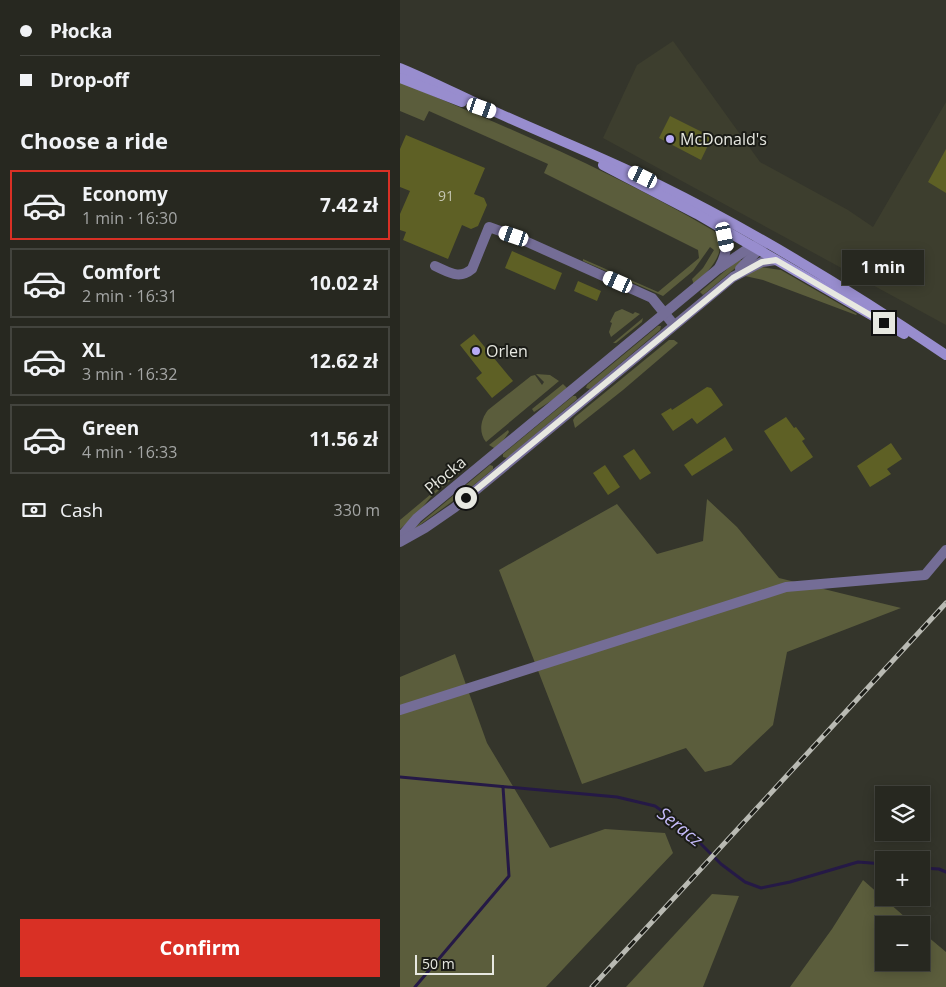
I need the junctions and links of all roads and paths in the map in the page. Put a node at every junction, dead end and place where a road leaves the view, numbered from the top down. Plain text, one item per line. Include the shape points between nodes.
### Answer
1 (400, 68) edge
2 (400, 78) edge
3 (497, 113) junction
4 (567, 144) junction
5 (719, 227) junction
6 (759, 246) junction
7 (776, 260) junction
8 (436, 266) dead end
9 (718, 269) junction
10 (733, 278) junction
11 (664, 313) junction
12 (674, 325) junction
13 (946, 356) edge
14 (577, 385) junction
15 (588, 398) junction
16 (489, 458) junction
17 (503, 467) junction
18 (400, 538) edge
19 (400, 542) edge
20 (946, 550) edge
21 (400, 710) edge

1 - 3 main road
2 - 3 main road
3 - 4 main road
4 - 5 main road
4 - 6 main road via 701,206
5 - 6 main road
5 - 9 street, Płocka via 727,247
6 - 7 main road
6 - 9 street, Płocka
6 - 10 street, Płocka
6 - 13 main road via 879,310
7 - 10 street, Płocka via 762,262
7 - 13 main road
8 - 11 street via 458,275 466,274 472,269 489,227 652,298
9 - 11 street, Płocka
10 - 12 street, Płocka
11 - 12 street
11 - 14 street, Płocka
12 - 15 street, Płocka
14 - 15 street
14 - 16 street, Płocka
15 - 17 street, Płocka
16 - 17 street, Płocka
16 - 18 street, Płocka via 418,518
17 - 19 street, Płocka via 454,508
20 - 21 street via 925,575 786,587

